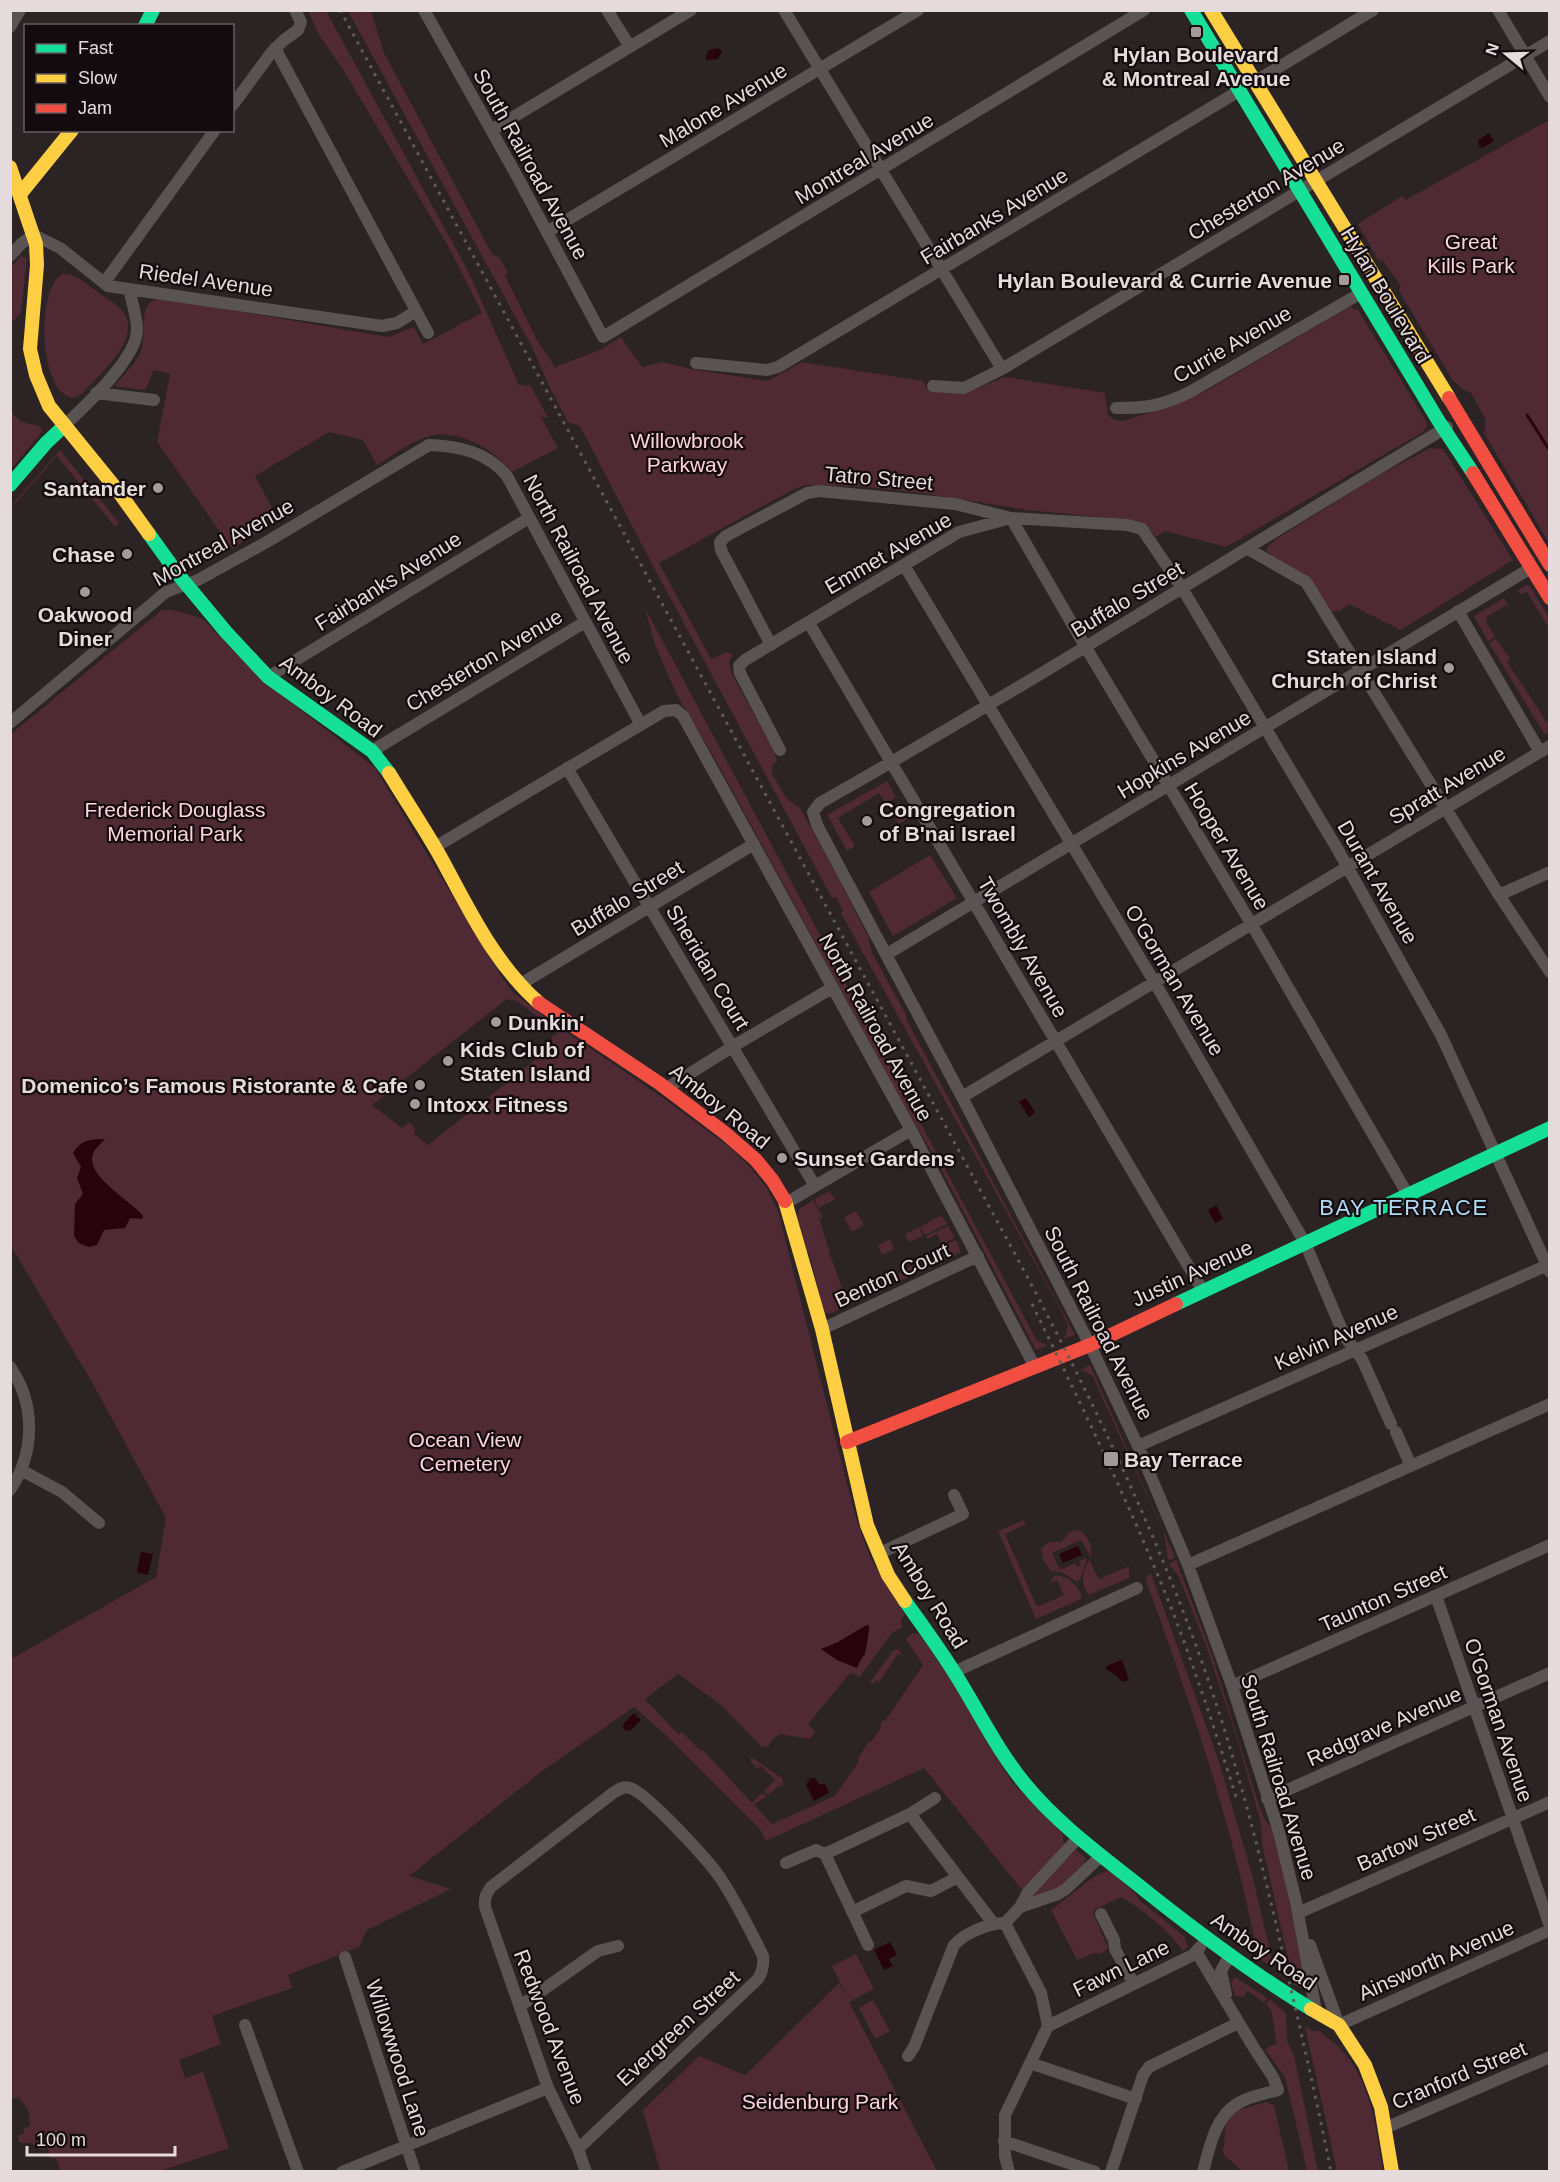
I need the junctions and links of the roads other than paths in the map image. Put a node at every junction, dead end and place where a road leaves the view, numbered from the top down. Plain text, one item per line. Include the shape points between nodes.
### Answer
1 (20, 10) edge
2 (153, 10) edge
3 (295, 10) edge
4 (424, 10) edge
5 (607, 10) edge
6 (691, 10) edge
7 (784, 10) edge
8 (918, 10) edge
9 (1144, 10) edge
10 (1191, 10) edge
11 (1211, 10) edge
12 (1373, 10) edge
13 (1497, 10) edge
14 (146, 24) edge
15 (10, 27) edge
16 (1550, 42) edge
17 (630, 47) junction
18 (275, 48) junction
19 (1525, 56) junction
20 (820, 70) junction
21 (1256, 81) junction
22 (1239, 91) junction
23 (1550, 97) edge
24 (234, 103) edge
25 (492, 130) junction
26 (70, 132) edge
27 (214, 132) edge
28 (10, 167) edge
29 (881, 170) junction
30 (1317, 180) junction
31 (1299, 191) junction
32 (21, 193) junction
33 (547, 232) junction
34 (34, 235) junction
35 (10, 256) edge
36 (941, 270) junction
37 (104, 283) junction
38 (129, 289) junction
39 (1361, 293) junction
40 (416, 311) junction
41 (428, 333) dead end
42 (603, 337) joint
43 (696, 363) dead end
44 (1002, 369) junction
45 (933, 386) dead end
46 (96, 393) junction
47 (154, 400) dead end
48 (1116, 408) dead end
49 (1461, 418) junction
50 (65, 425) junction
51 (1443, 429) junction
52 (429, 445) joint
53 (10, 485) edge
54 (529, 518) junction
55 (1011, 518) junction
56 (1142, 529) joint
57 (1248, 549) junction
58 (904, 565) junction
59 (1550, 565) edge
60 (1531, 568) junction
61 (187, 585) junction
62 (1182, 588) junction
63 (1550, 598) edge
64 (1458, 611) junction
65 (585, 622) junction
66 (809, 623) junction
67 (771, 645) junction
68 (1085, 646) junction
69 (1360, 669) junction
70 (268, 677) junction
71 (988, 704) junction
72 (10, 723) edge
73 (641, 725) junction
74 (1265, 728) junction
75 (1545, 749) edge
76 (780, 750) dead end
77 (372, 751) junction
78 (892, 763) junction
79 (567, 768) junction
80 (1168, 786) junction
81 (1445, 809) junction
82 (813, 812) joint
83 (754, 844) junction
84 (1071, 844) junction
85 (435, 848) junction
86 (1348, 868) junction
87 (1550, 872) edge
88 (1498, 895) junction
89 (974, 902) junction
90 (649, 907) junction
91 (1252, 925) junction
92 (887, 954) junction
93 (1550, 972) edge
94 (1155, 983) junction
95 (519, 985) junction
96 (832, 988) junction
97 (1056, 1042) junction
98 (732, 1047) junction
99 (667, 1088) junction
100 (962, 1097) junction
101 (1550, 1128) edge
102 (911, 1130) junction
103 (1496, 1154) junction
104 (815, 1186) junction
105 (1408, 1195) junction
106 (786, 1203) junction
107 (1305, 1243) junction
108 (978, 1256) junction
109 (1548, 1267) edge
110 (1203, 1291) junction
111 (822, 1329) junction
112 (1090, 1345) junction
113 (1356, 1350) junction
114 (1035, 1366) junction
115 (10, 1367) edge
116 (1550, 1404) edge
117 (847, 1442) junction
118 (1138, 1446) junction
119 (1411, 1466) junction
120 (21, 1470) junction
121 (10, 1490) edge
122 (954, 1495) dead end
123 (99, 1522) dead end
124 (1550, 1545) edge
125 (878, 1554) junction
126 (1188, 1564) junction
127 (1137, 1588) dead end
128 (1436, 1596) junction
129 (954, 1672) junction
130 (1550, 1673) edge
131 (1232, 1686) junction
132 (1474, 1707) junction
133 (935, 1798) dead end
134 (1267, 1799) junction
135 (1550, 1802) edge
136 (910, 1814) junction
137 (1512, 1818) junction
138 (1078, 1838) junction
139 (825, 1854) junction
140 (1101, 1856) junction
141 (786, 1863) dead end
142 (958, 1877) junction
143 (485, 1894) joint
144 (1020, 1906) junction
145 (852, 1912) junction
146 (1298, 1913) junction
147 (1101, 1914) dead end
148 (999, 1923) junction
149 (1550, 1928) edge
150 (1206, 1939) junction
151 (868, 1945) dead end
152 (618, 1946) dead end
153 (1197, 1953) junction
154 (1230, 1955) junction
155 (345, 1957) dead end
156 (1134, 1984) junction
157 (1229, 2004) junction
158 (520, 2006) junction
159 (1316, 2011) junction
160 (1238, 2023) junction
161 (245, 2025) dead end
162 (1339, 2025) junction
163 (1048, 2026) junction
164 (908, 2056) dead end
165 (1550, 2057) edge
166 (1030, 2063) junction
167 (549, 2088) junction
168 (1136, 2099) junction
169 (1385, 2128) junction
170 (1004, 2141) junction
171 (407, 2147) junction
172 (578, 2148) junction
173 (298, 2172) edge
174 (342, 2172) edge
175 (415, 2172) edge
176 (586, 2172) edge
177 (1009, 2172) edge
178 (1095, 2172) edge
179 (1112, 2172) edge
180 (1203, 2172) edge
181 (1392, 2172) edge

1 - 15 street
2 - 14 main road
3 - 18 street via 300,27
4 - 25 street, South Railroad Avenue
5 - 17 street
6 - 17 street
7 - 20 street
8 - 20 street, Malone Avenue
9 - 29 street, Montreal Avenue
10 - 22 main road, Hylan Boulevard
11 - 21 main road, Hylan Boulevard
12 - 21 street
13 - 19 street
16 - 19 street, Chesterton Avenue
17 - 25 street
18 - 24 street
18 - 40 street
19 - 23 street
19 - 30 street, Chesterton Avenue
20 - 29 street
20 - 33 street, Malone Avenue
21 - 30 main road, Hylan Boulevard
22 - 31 main road, Hylan Boulevard
22 - 36 street, Fairbanks Avenue
25 - 33 street, South Railroad Avenue
26 - 32 main road
27 - 37 street
28 - 32 main road, Amboy Road
29 - 36 street
29 - 42 street, Montreal Avenue
30 - 31 street, Chesterton Avenue
30 - 49 main road, Hylan Boulevard
31 - 39 main road, Hylan Boulevard
31 - 44 street, Chesterton Avenue
32 - 34 main road, Amboy Road
33 - 42 street, South Railroad Avenue
34 - 35 street
34 - 37 street, Riedel Avenue via 60,248
34 - 50 main road, Amboy Road via 38,265 30,352 47,401
36 - 43 street, Fairbanks Avenue via 778,367 767,370
36 - 44 street
37 - 38 street, Riedel Avenue
38 - 40 street, Riedel Avenue via 382,326
38 - 46 street via 137,325 135,344
39 - 48 street, Currie Avenue via 1182,396 1164,404
39 - 51 main road, Hylan Boulevard
40 - 41 street
44 - 45 street via 964,388
46 - 47 street
46 - 50 street
49 - 51 street, Buffalo Street
49 - 59 main road, Hylan Boulevard
50 - 53 main road
50 - 61 main road, Amboy Road
51 - 57 street, Buffalo Street
51 - 60 main road, Hylan Boulevard
52 - 54 street, North Railroad Avenue via 459,448 487,458 507,476
52 - 61 street, Montreal Avenue
54 - 65 street, North Railroad Avenue
54 - 70 street, Fairbanks Avenue
55 - 56 street, Emmet Avenue
55 - 58 street, Emmet Avenue via 959,532
55 - 67 street, Tatro Street via 955,504 807,493 720,542
55 - 68 street, Hooper Avenue
56 - 62 street, Durant Avenue
57 - 62 street, Buffalo Street
57 - 69 street via 1306,582
58 - 66 street, Emmet Avenue
58 - 71 street, O'Gorman Avenue
60 - 63 main road, Hylan Boulevard
60 - 64 street, Hopkins Avenue
61 - 70 main road, Amboy Road
61 - 72 street, Montreal Avenue via 166,592
62 - 68 street, Buffalo Street
62 - 74 street, Durant Avenue
64 - 69 street, Hopkins Avenue
64 - 75 street
65 - 73 street, North Railroad Avenue
65 - 77 street, Chesterton Avenue
66 - 67 street, Emmet Avenue
66 - 78 street, Twombly Avenue
67 - 76 street, Emmet Avenue via 739,666
68 - 71 street, Buffalo Street
68 - 80 street, Hooper Avenue
69 - 74 street, Hopkins Avenue
69 - 81 street
70 - 77 main road, Amboy Road
71 - 78 street, Buffalo Street
71 - 84 street, O'Gorman Avenue
73 - 79 street
73 - 83 street, North Railroad Avenue via 664,711 676,710 683,716
74 - 80 street, Hopkins Avenue
74 - 86 street, Durant Avenue
75 - 81 street, Spratt Avenue
77 - 85 main road, Amboy Road via 391,774
78 - 82 street, Buffalo Street via 820,803
78 - 89 street, Twombly Avenue
79 - 85 street
79 - 90 street, Sheridan Court
80 - 84 street, Hopkins Avenue
80 - 91 street, Hooper Avenue
81 - 86 street, Spratt Avenue
81 - 88 street
82 - 92 street, South Railroad Avenue
83 - 90 street, Buffalo Street
83 - 96 street, North Railroad Avenue
84 - 89 street, Hopkins Avenue
84 - 94 street, O'Gorman Avenue
85 - 95 main road, Amboy Road via 493,951
86 - 91 street, Spratt Avenue
86 - 103 street, Durant Avenue via 1436,1024
87 - 88 street
88 - 93 street
89 - 92 street, Hopkins Avenue
89 - 97 street, Twombly Avenue
90 - 95 street, Buffalo Street
90 - 98 street, Sheridan Court
91 - 94 street, Spratt Avenue
91 - 105 street, Hooper Avenue
92 - 100 street, South Railroad Avenue
94 - 97 street, Spratt Avenue
94 - 107 street, O'Gorman Avenue
95 - 99 main road, Amboy Road via 545,1008
96 - 98 street
96 - 102 street, North Railroad Avenue
97 - 100 street, Spratt Avenue
97 - 110 street, Twombly Avenue
98 - 99 street
98 - 104 street, Sheridan Court
99 - 106 main road, Amboy Road via 756,1160
100 - 112 street, South Railroad Avenue
101 - 103 main road, Justin Avenue
102 - 104 street
102 - 108 street, North Railroad Avenue
103 - 105 main road, Justin Avenue
103 - 109 street, Durant Avenue
104 - 106 street
105 - 107 main road, Justin Avenue
106 - 111 main road, Amboy Road
107 - 110 main road, Justin Avenue
107 - 113 street, O'Gorman Avenue via 1345,1337
108 - 111 street, Benton Court
108 - 114 street, North Railroad Avenue
109 - 113 street, Kelvin Avenue
110 - 112 main road, Justin Avenue
111 - 117 main road, Amboy Road
112 - 114 main road, Justin Avenue
112 - 118 street, South Railroad Avenue
113 - 118 street, Kelvin Avenue
113 - 119 street, O'Gorman Avenue
114 - 117 main road, Justin Avenue
115 - 120 street via 29,1413 28,1446
116 - 119 street
117 - 125 main road, Amboy Road
118 - 126 street, South Railroad Avenue
119 - 126 street
120 - 121 street
120 - 123 street via 62,1492
122 - 125 street via 963,1514
124 - 128 street, Taunton Street
125 - 129 main road, Amboy Road
126 - 131 street, South Railroad Avenue
127 - 129 street
128 - 131 street, Taunton Street
128 - 132 street, O'Gorman Avenue
129 - 138 main road, Amboy Road via 1011,1765
130 - 132 street, Redgrave Avenue
131 - 134 street, South Railroad Avenue
132 - 134 street, Redgrave Avenue
132 - 137 street, O'Gorman Avenue
133 - 136 street
134 - 146 street, South Railroad Avenue
135 - 137 street, Bartow Street
136 - 139 street
136 - 142 street
137 - 146 street, Bartow Street
137 - 149 street, O'Gorman Avenue
138 - 140 main road, Amboy Road
138 - 144 street
139 - 141 street via 816,1850
139 - 145 street
140 - 144 street via 1066,1889
140 - 150 main road, Amboy Road
142 - 145 street via 931,1891 906,1886
142 - 148 street
143 - 158 street, Redwood Avenue via 485,1907
143 - 172 street, Evergreen Street via 613,1793 627,1787 646,1800 705,1857 722,1880 763,1956 763,1971 758,1979
144 - 148 street
145 - 151 street
146 - 159 street, South Railroad Avenue
146 - 162 street, South Railroad Avenue
147 - 156 street via 1114,1940 1114,1949
148 - 163 street via 1041,1993
148 - 164 street via 954,1945
149 - 162 street, Ainsworth Avenue
150 - 153 street, Fawn Lane
150 - 154 main road, Amboy Road
152 - 158 street via 598,1951
153 - 156 street, Fawn Lane
153 - 157 street
154 - 157 street via 1221,1971
154 - 159 main road, Amboy Road
155 - 171 street, Willowwood Lane
156 - 163 street, Fawn Lane
157 - 160 street
158 - 167 street, Redwood Avenue
159 - 162 main road, Amboy Road
160 - 168 street via 1149,2067
160 - 180 street via 1278,2090 1229,2109 1217,2128
161 - 173 street
162 - 169 main road, Amboy Road via 1375,2086
163 - 166 street
165 - 169 street, Cranford Street
166 - 168 street
166 - 170 street via 1005,2115
167 - 171 street
167 - 172 street, Redwood Avenue
168 - 179 street
169 - 181 main road, Amboy Road
170 - 177 street
170 - 178 street
171 - 174 street
171 - 175 street, Willowwood Lane
172 - 176 street, Redwood Avenue

